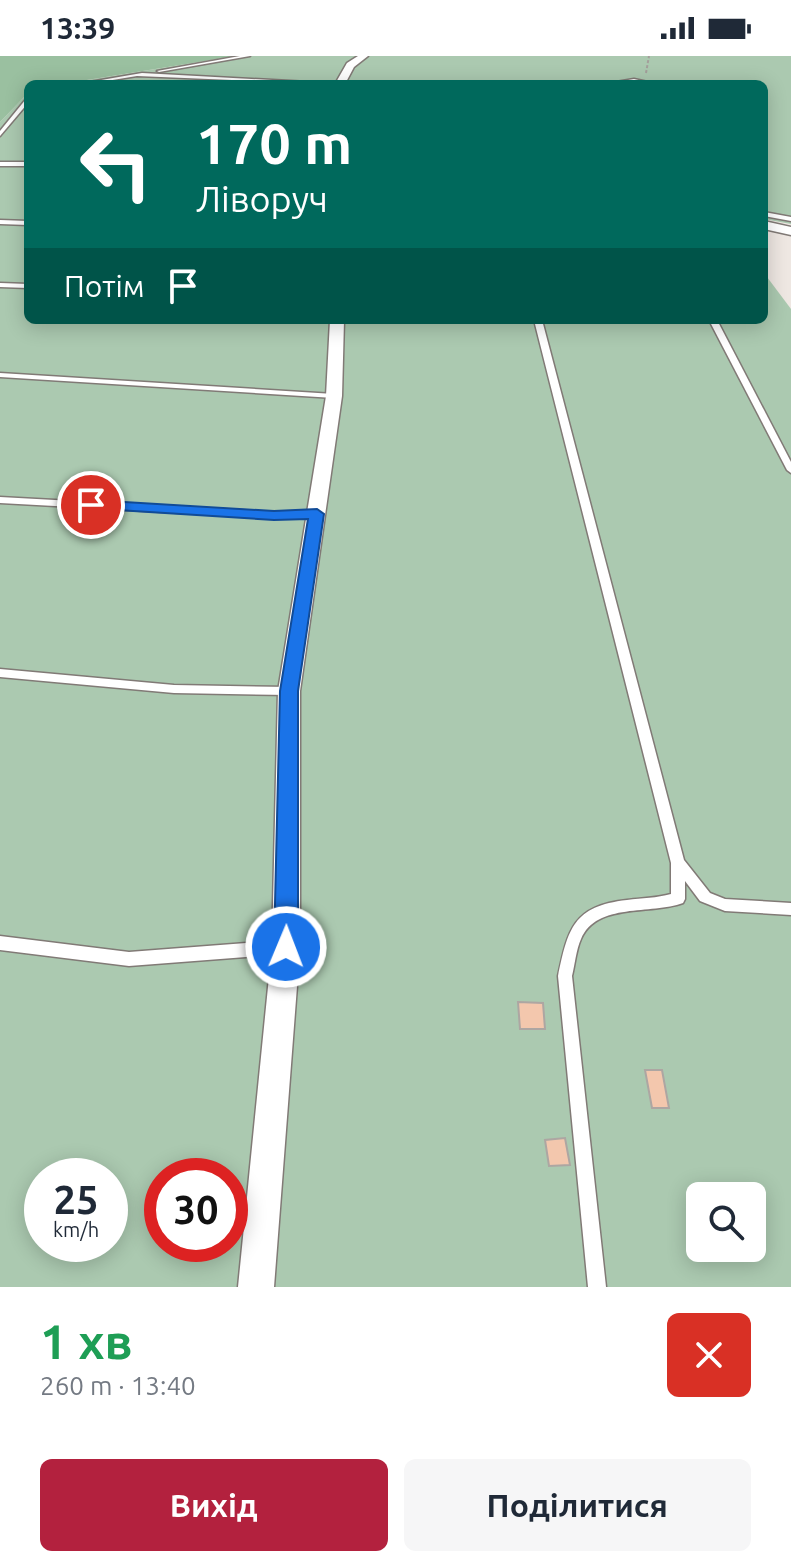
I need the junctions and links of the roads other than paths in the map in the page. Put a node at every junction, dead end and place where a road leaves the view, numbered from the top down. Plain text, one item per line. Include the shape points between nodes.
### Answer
1 (248, 56) edge
2 (364, 56) edge
3 (137, 75) junction
4 (105, 80) edge
5 (243, 80) edge
6 (342, 80) edge
7 (24, 104) edge
8 (15, 114) junction
9 (24, 114) edge
10 (0, 134) edge
11 (0, 164) edge
12 (24, 164) edge
13 (768, 215) edge
14 (791, 219) edge
15 (0, 222) edge
16 (24, 223) edge
17 (768, 226) edge
18 (791, 231) edge
19 (0, 285) edge
20 (24, 286) edge
21 (337, 324) edge
22 (539, 324) edge
23 (715, 324) edge
24 (0, 375) edge
25 (334, 396) junction
26 (791, 470) edge
27 (0, 500) edge
28 (317, 514) junction
29 (0, 673) edge
30 (289, 691) junction
31 (678, 863) junction
32 (791, 909) edge
33 (0, 943) edge
34 (286, 947) junction
35 (256, 1287) edge
36 (597, 1287) edge

1 - 3 lane
2 - 6 street via 350,65
3 - 4 lane
3 - 5 lane
7 - 8 lane
8 - 9 lane
8 - 10 lane
11 - 12 lane
13 - 14 lane
15 - 16 lane
17 - 18 street
19 - 20 lane
21 - 25 street
22 - 31 lane
23 - 26 lane
24 - 25 lane
25 - 28 street
27 - 28 lane
28 - 30 street
29 - 30 lane via 174,689
30 - 34 street
31 - 32 lane via 705,897 725,905
31 - 36 lane via 678,899 608,907 577,931 565,976
33 - 34 lane via 129,959
34 - 35 street

